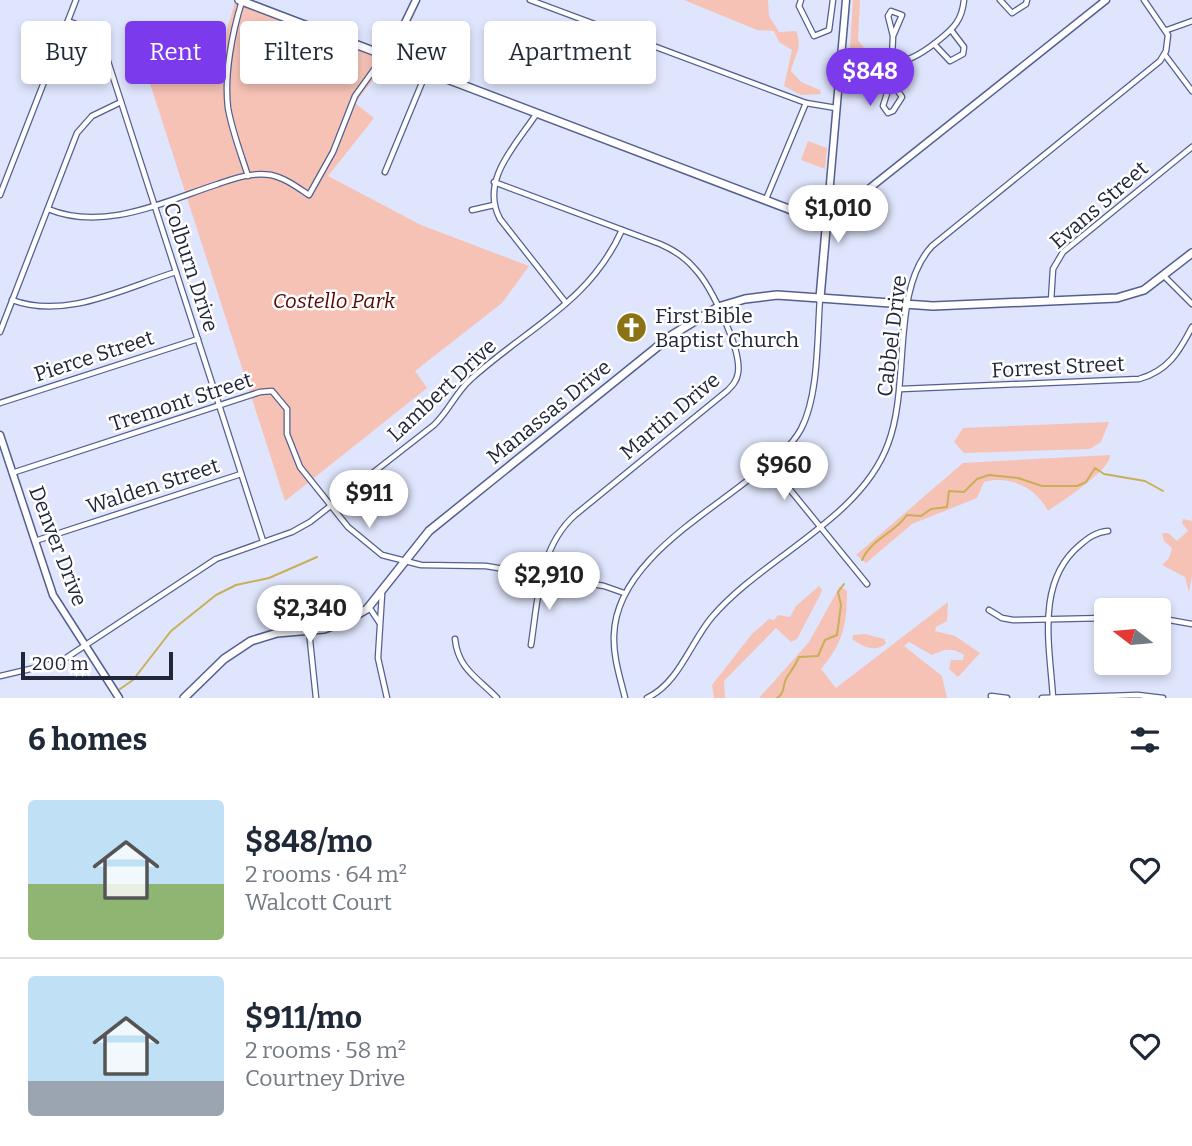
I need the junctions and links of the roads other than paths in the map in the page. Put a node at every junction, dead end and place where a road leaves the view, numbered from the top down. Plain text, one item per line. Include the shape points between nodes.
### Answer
1 (76, 0) edge
2 (416, 0) edge
3 (530, 0) edge
4 (801, 0) edge
5 (833, 0) edge
6 (846, 0) edge
7 (964, 0) edge
8 (1000, 0) edge
9 (1027, 0) edge
10 (1106, 0) edge
11 (1144, 0) edge
12 (240, 1) edge
13 (68, 21) edge
14 (405, 21) edge
15 (1192, 21) edge
16 (951, 30) junction
17 (1167, 30) junction
18 (893, 36) junction
19 (934, 44) junction
20 (372, 53) edge
21 (1165, 55) junction
22 (841, 60) junction
23 (892, 64) junction
24 (111, 74) edge
25 (372, 74) edge
26 (891, 81) junction
27 (43, 84) edge
28 (421, 84) edge
29 (457, 84) edge
30 (1192, 91) edge
31 (121, 102) junction
32 (806, 103) junction
33 (836, 108) junction
34 (537, 112) junction
35 (1192, 147) edge
36 (385, 172) dead end
37 (248, 176) junction
38 (494, 182) junction
39 (0, 195) edge
40 (766, 200) junction
41 (154, 203) junction
42 (494, 205) junction
43 (48, 209) junction
44 (472, 210) dead end
45 (827, 218) junction
46 (622, 230) junction
47 (1192, 253) edge
48 (176, 271) junction
49 (1164, 276) junction
50 (820, 298) junction
51 (12, 300) junction
52 (1051, 301) junction
53 (566, 303) junction
54 (1192, 304) edge
55 (907, 305) junction
56 (718, 307) junction
57 (1192, 327) edge
58 (0, 332) edge
59 (198, 339) junction
60 (901, 389) junction
61 (0, 403) edge
62 (220, 406) junction
63 (0, 435) edge
64 (769, 464) junction
65 (12, 473) junction
66 (242, 474) junction
67 (331, 506) junction
68 (819, 525) junction
69 (1108, 531) dead end
70 (34, 541) junction
71 (263, 541) junction
72 (403, 562) junction
73 (542, 575) junction
74 (867, 584) dead end
75 (624, 593) junction
76 (382, 594) junction
77 (369, 607) junction
78 (989, 610) dead end
79 (1094, 618) edge
80 (1049, 619) junction
81 (1171, 620) edge
82 (379, 622) junction
83 (1192, 624) edge
84 (309, 631) junction
85 (455, 639) dead end
86 (531, 645) dead end
87 (85, 647) junction
88 (0, 676) edge
89 (991, 696) dead end
90 (119, 698) edge
91 (184, 698) edge
92 (316, 698) edge
93 (387, 698) edge
94 (497, 698) edge
95 (625, 698) edge
96 (647, 698) edge
97 (1007, 698) edge
98 (1042, 698) edge
99 (1053, 698) edge
100 (1163, 698) edge

1 - 13 street
2 - 14 street
3 - 32 street
4 - 5 street via 799,6 812,36 829,30
6 - 22 street
7 - 16 street via 962,16
8 - 9 street via 1012,13
10 - 45 street
11 - 17 street
12 - 20 main road
12 - 37 street via 228,96
15 - 17 street
16 - 19 street
16 - 19 street via 964,47 963,54 950,61
17 - 21 street
18 - 18 street via 902,15 894,11 888,14
18 - 23 street
19 - 23 street via 911,61
21 - 30 street
21 - 55 street, Cabbel Drive via 932,246 915,270
22 - 23 street
22 - 33 street
23 - 26 street
24 - 31 street, Colburn Drive
25 - 37 street via 355,96 333,152 309,195 279,177
26 - 26 street via 883,106 888,113 902,97
27 - 39 street
28 - 36 street
29 - 34 main road
31 - 41 street, Colburn Drive
31 - 43 street via 92,116 77,133
32 - 33 street
32 - 40 street
33 - 45 street
34 - 38 street
34 - 40 main road
35 - 52 street, Evans Street via 1063,252 1053,269
37 - 41 street
38 - 42 street
38 - 46 street, Martin Drive
40 - 45 main road
41 - 43 street via 98,219 78,219
41 - 48 street, Colburn Drive
42 - 44 street
42 - 53 street
43 - 51 street
45 - 50 main road
46 - 53 street, Lambert Drive via 602,268
46 - 56 street, Martin Drive via 683,257 704,279
47 - 49 main road, Manassas Drive
48 - 51 street via 67,307 37,308
48 - 59 street, Colburn Drive
49 - 52 main road, Manassas Drive via 1127,297
49 - 54 street
50 - 55 main road, Manassas Drive
50 - 56 main road, Manassas Drive via 763,296
50 - 64 street via 807,415 794,440
51 - 58 street
52 - 55 main road, Manassas Drive
53 - 67 street, Lambert Drive via 471,379 447,414
55 - 60 street, Cabbel Drive
56 - 72 main road, Manassas Drive via 678,330 472,496 429,531
56 - 73 street, Martin Drive via 737,358 735,382 571,519 551,546
57 - 60 street, Forrest Street via 1169,363 1139,379
59 - 61 street, Pierce Street
59 - 62 street, Colburn Drive
60 - 68 street, Cabbel Drive via 893,431 875,470
62 - 65 street, Tremont Street
62 - 66 street, Colburn Drive
62 - 67 street, Tremont Street via 266,391 274,393 287,409 287,434 300,467
63 - 65 street, Denver Drive
64 - 68 street
64 - 75 street via 653,557
65 - 70 street, Denver Drive
66 - 70 street, Walden Street
66 - 71 street, Colburn Drive
67 - 71 street, Lambert Drive via 301,528
67 - 72 street via 370,547
68 - 74 street
68 - 96 street, Cabbel Drive via 725,603 702,629 671,680
69 - 80 street via 1092,536 1062,564 1051,587
70 - 87 street, Denver Drive via 53,595
71 - 87 street, Lambert Drive via 202,567
72 - 73 street via 486,566
72 - 76 main road, Manassas Drive
73 - 75 street
73 - 86 street, Martin Drive
75 - 95 street via 614,639
76 - 77 main road, Manassas Drive
76 - 82 street
77 - 82 street
77 - 84 main road, Manassas Drive via 336,626
78 - 80 street via 1008,620
79 - 80 street
80 - 99 street
81 - 83 street
82 - 93 street via 378,659
84 - 91 main road, Manassas Drive via 270,634 251,641
84 - 92 street
85 - 94 street via 463,666
87 - 88 street, Lambert Drive via 60,662
87 - 90 street, Denver Drive
89 - 97 street
98 - 99 street
99 - 100 street

